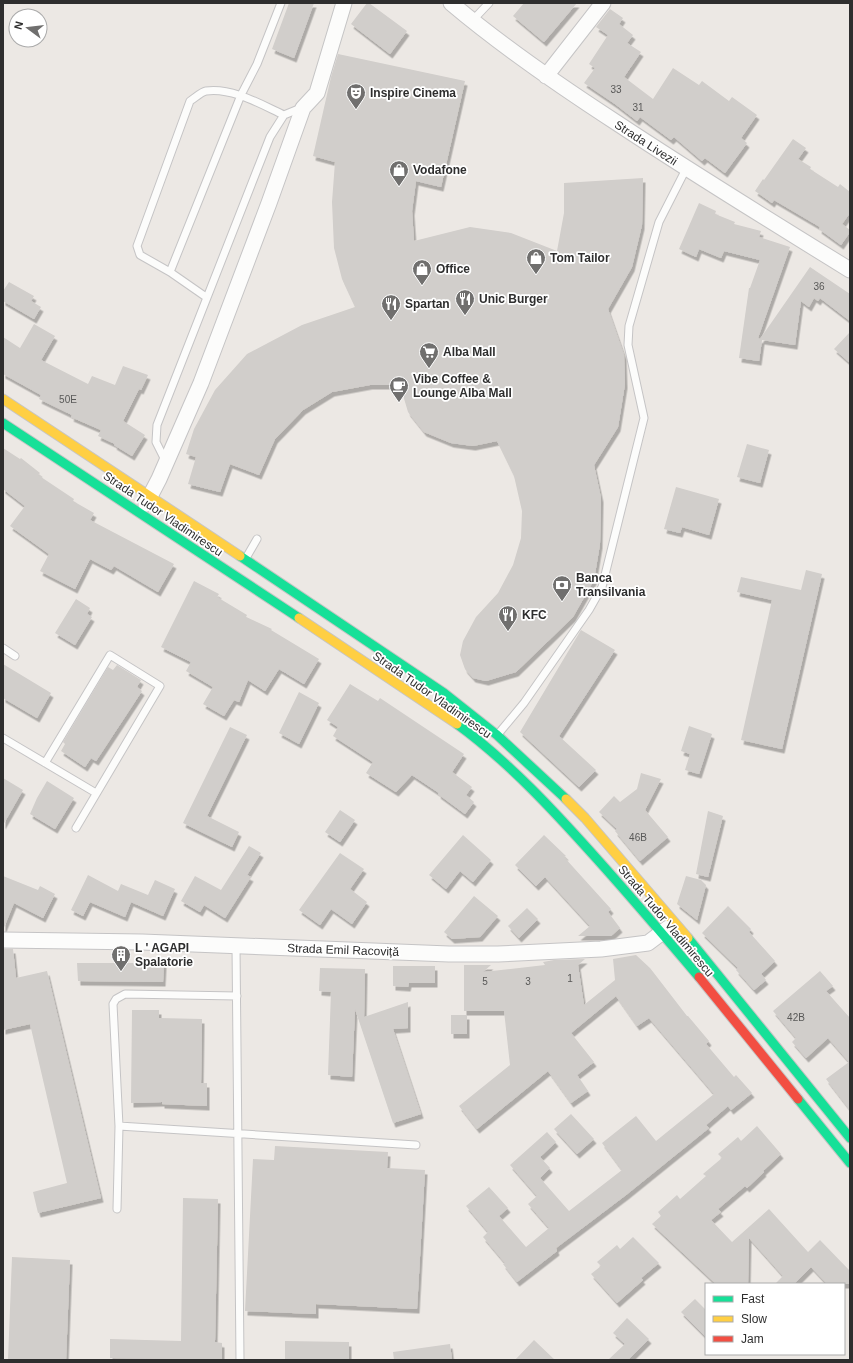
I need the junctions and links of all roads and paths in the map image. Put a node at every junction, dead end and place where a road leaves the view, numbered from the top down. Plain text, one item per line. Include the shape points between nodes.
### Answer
1 (281, 3) edge
2 (344, 3) edge
3 (451, 3) edge
4 (489, 3) edge
5 (603, 3) edge
6 (472, 21) junction
7 (546, 76) junction
8 (241, 95) junction
9 (303, 108) junction
10 (284, 115) junction
11 (686, 169) junction
12 (850, 270) edge
13 (170, 272) junction
14 (206, 297) junction
15 (3, 399) edge
16 (3, 423) edge
17 (166, 463) junction
18 (150, 496) junction
19 (140, 514) junction
20 (257, 539) dead end
21 (245, 560) junction
22 (3, 648) edge
23 (15, 656) dead end
24 (497, 735) junction
25 (3, 738) edge
26 (45, 763) junction
27 (96, 794) junction
28 (76, 828) dead end
29 (675, 922) junction
30 (662, 934) junction
31 (3, 940) edge
32 (236, 946) junction
33 (237, 996) junction
34 (119, 1126) junction
35 (238, 1134) junction
36 (850, 1138) edge
37 (416, 1145) dead end
38 (850, 1163) edge
39 (117, 1209) dead end
40 (240, 1360) edge

1 - 8 lane via 257,64
2 - 9 street via 317,93
3 - 6 street, Strada Livezii
4 - 6 lane
5 - 7 street
6 - 7 street, Strada Livezii
7 - 11 street, Strada Livezii
8 - 10 lane
8 - 13 lane
8 - 13 lane via 205,91 190,101 137,246 140,255
9 - 10 lane
9 - 17 street via 200,383
10 - 14 lane via 270,137
11 - 12 street, Strada Livezii
11 - 24 lane via 659,222 629,326 628,345 644,418 602,587 589,610 524,702
13 - 14 lane
14 - 17 lane via 157,425 156,442
15 - 18 main road, Strada Tudor Vladimirescu
16 - 19 main road, Strada Tudor Vladimirescu
17 - 18 street
18 - 19 street
18 - 21 main road, Strada Tudor Vladimirescu
19 - 30 main road, Strada Tudor Vladimirescu via 450,719 488,749 542,799
20 - 21 lane
21 - 24 main road, Strada Tudor Vladimirescu via 444,693
22 - 23 lane
24 - 29 main road, Strada Tudor Vladimirescu via 585,818
25 - 26 lane
26 - 27 lane
26 - 27 lane via 110,655 160,686
27 - 28 lane
29 - 30 street, Strada Emil Racoviță
29 - 36 main road, Strada Tudor Vladimirescu
30 - 32 street, Strada Emil Racoviță via 648,943 601,950 498,954
30 - 38 main road, Strada Tudor Vladimirescu
31 - 32 street, Strada Emil Racoviță
32 - 33 lane
33 - 34 lane via 125,994 116,999 113,1004
33 - 35 lane
34 - 35 lane
34 - 39 lane
35 - 37 lane
35 - 40 lane

